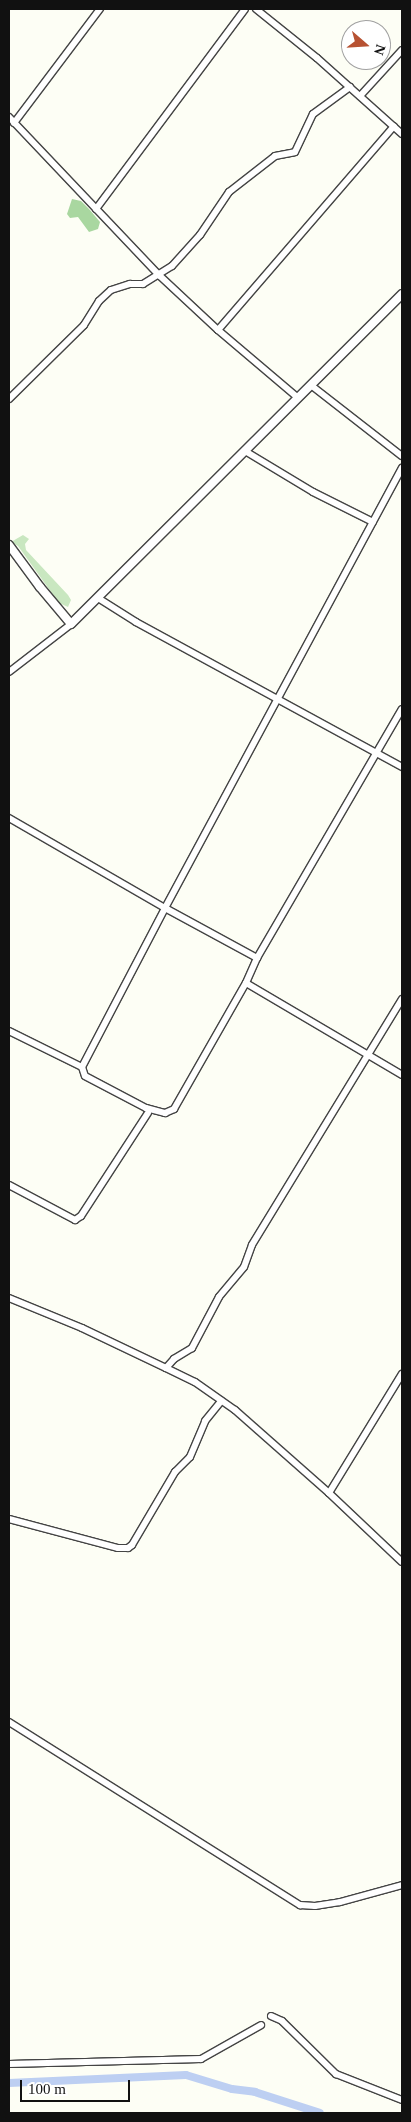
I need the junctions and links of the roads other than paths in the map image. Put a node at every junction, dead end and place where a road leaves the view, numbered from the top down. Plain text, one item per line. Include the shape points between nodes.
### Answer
1 (100, 9) edge
2 (244, 9) edge
3 (256, 9) edge
4 (402, 50) edge
5 (350, 87) junction
6 (360, 96) junction
7 (9, 117) edge
8 (14, 123) junction
9 (394, 126) junction
10 (402, 134) edge
11 (96, 209) junction
12 (158, 274) junction
13 (402, 294) edge
14 (218, 330) junction
15 (312, 386) junction
16 (297, 396) junction
17 (9, 399) edge
18 (245, 451) junction
19 (402, 456) edge
20 (402, 468) edge
21 (373, 522) junction
22 (9, 545) edge
23 (98, 598) junction
24 (71, 624) junction
25 (9, 672) edge
26 (277, 698) junction
27 (402, 709) edge
28 (377, 754) junction
29 (402, 767) edge
30 (9, 818) edge
31 (164, 908) junction
32 (257, 958) junction
33 (246, 983) junction
34 (402, 999) edge
35 (9, 1031) edge
36 (368, 1055) junction
37 (82, 1066) junction
38 (402, 1075) edge
39 (148, 1113) dead end
40 (9, 1185) edge
41 (9, 1298) edge
42 (166, 1368) junction
43 (402, 1374) edge
44 (221, 1401) junction
45 (329, 1493) junction
46 (9, 1519) edge
47 (402, 1562) edge
48 (9, 1722) edge
49 (402, 1885) edge
50 (271, 2016) dead end
51 (261, 2025) dead end
52 (9, 2064) edge
53 (402, 2100) edge

1 - 8 street
2 - 11 street
3 - 5 street
4 - 6 street
5 - 6 street
5 - 12 street via 313,114 295,152 275,156 229,192 189,247 172,266
6 - 9 street
7 - 8 street
8 - 11 street
9 - 10 street
9 - 14 street
11 - 12 street
12 - 14 street
12 - 17 street via 143,284 111,290 99,301 84,325
13 - 15 street
14 - 16 street
15 - 16 street
15 - 19 street
16 - 18 street
18 - 21 street via 313,492
18 - 23 street
20 - 21 street
21 - 26 street
22 - 24 street
23 - 24 street
23 - 26 street
24 - 25 street
26 - 28 street
26 - 31 street
27 - 28 street
28 - 29 street
28 - 32 street
30 - 31 street
31 - 32 street
31 - 37 street
32 - 33 street
33 - 36 street
33 - 37 street via 174,1110 166,1113 146,1108 85,1076
34 - 36 street
35 - 37 street
36 - 38 street
36 - 42 street via 252,1245 244,1267 219,1297 192,1348
39 - 40 street via 81,1216 74,1220
41 - 42 street
42 - 44 street via 195,1382
43 - 45 street
44 - 45 street
44 - 46 street via 205,1420 190,1457 175,1472 128,1548
45 - 47 street
48 - 49 street via 300,1905 340,1902
50 - 53 street via 282,2021 336,2074
51 - 52 street via 201,2059

